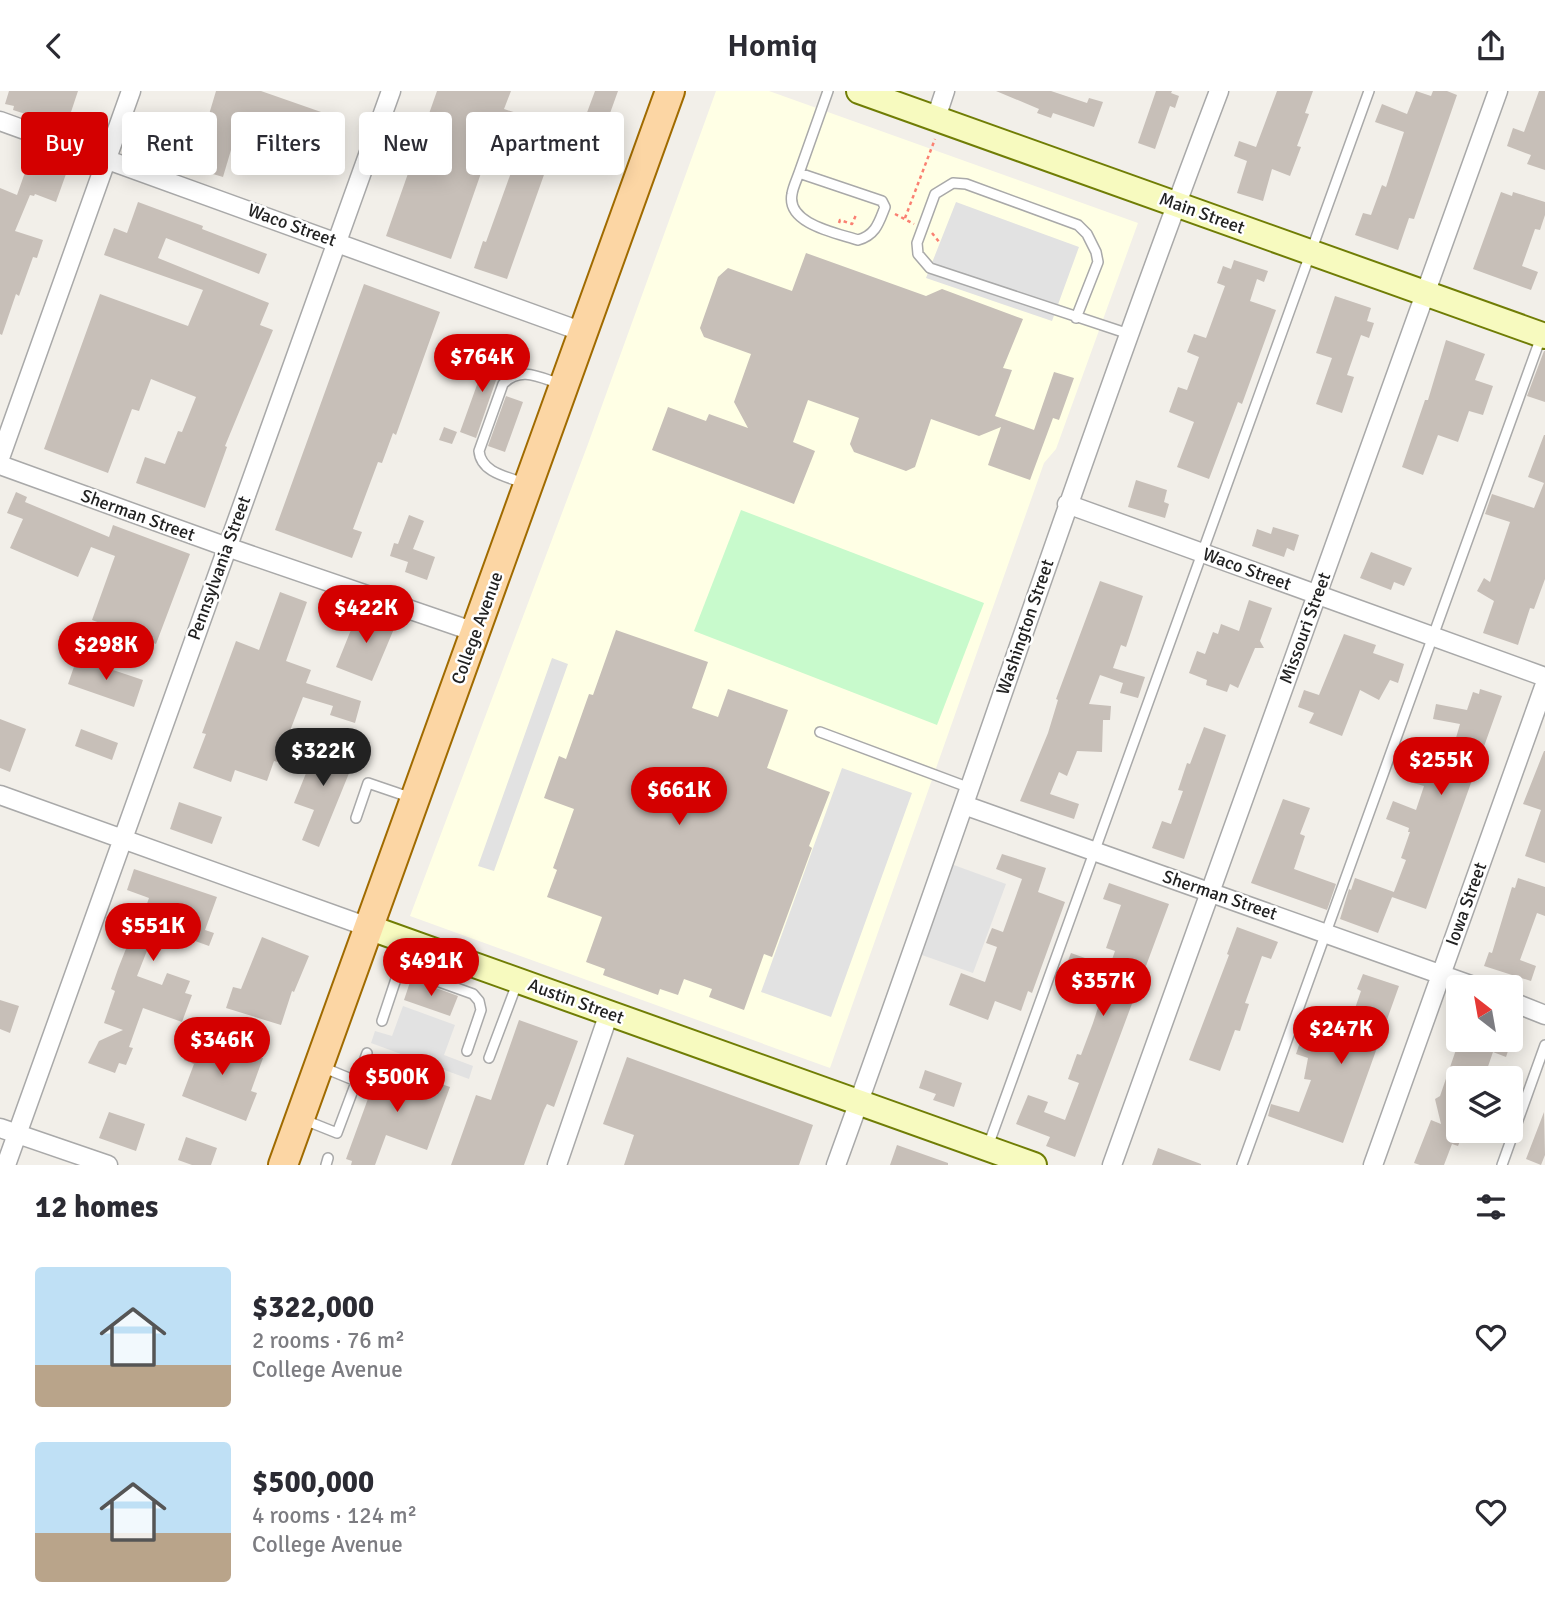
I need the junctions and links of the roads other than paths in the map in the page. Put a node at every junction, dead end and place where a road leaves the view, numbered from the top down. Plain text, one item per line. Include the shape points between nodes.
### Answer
1 (131, 91) edge
2 (391, 91) edge
3 (670, 91) edge
4 (828, 91) edge
5 (859, 91) edge
6 (945, 91) edge
7 (1219, 91) edge
8 (1369, 91) edge
9 (1497, 91) edge
10 (942, 120) junction
11 (0, 121) edge
12 (21, 129) edge
13 (108, 154) edge
14 (108, 160) edge
15 (799, 173) junction
16 (100, 175) edge
17 (1176, 204) junction
18 (337, 241) junction
19 (1311, 252) junction
20 (1425, 293) junction
21 (1076, 317) junction
22 (583, 332) junction
23 (1544, 332) edge
24 (1129, 334) junction
25 (564, 385) junction
26 (0, 458) edge
27 (0, 465) edge
28 (528, 484) junction
29 (1067, 504) junction
30 (226, 547) junction
31 (1202, 553) junction
32 (1317, 595) junction
33 (475, 632) junction
34 (1433, 637) junction
35 (1545, 677) edge
36 (1545, 684) edge
37 (820, 732) dead end
38 (970, 788) junction
39 (0, 795) edge
40 (414, 799) junction
41 (964, 805) junction
42 (356, 818) dead end
43 (122, 838) junction
44 (1095, 851) junction
45 (1211, 892) junction
46 (368, 927) junction
47 (1327, 933) junction
48 (1441, 973) junction
49 (1446, 975) edge
50 (519, 981) junction
51 (1523, 1006) edge
52 (609, 1013) junction
53 (1545, 1015) edge
54 (382, 1021) dead end
55 (1545, 1045) edge
56 (467, 1051) dead end
57 (368, 1053) dead end
58 (489, 1058) dead end
59 (318, 1066) junction
60 (356, 1081) junction
61 (859, 1103) junction
62 (300, 1118) junction
63 (8, 1131) edge
64 (987, 1148) junction
65 (6, 1165) edge
66 (108, 1165) edge
67 (283, 1165) edge
68 (557, 1165) edge
69 (836, 1165) edge
70 (1034, 1165) edge
71 (1112, 1165) edge
72 (1242, 1165) edge
73 (1373, 1165) edge
74 (1502, 1165) edge

1 - 13 street
2 - 18 street, Pennsylvania Street
3 - 22 main road, College Avenue
4 - 15 lane
5 - 10 street, Main Street
6 - 10 street
7 - 17 street, Washington Street
8 - 19 lane
9 - 20 street, Missouri Street
10 - 17 street, Main Street
11 - 12 street, Waco Street
14 - 18 street, Waco Street
15 - 15 lane via 791,194 802,220 858,240 875,231 886,207 882,201
16 - 26 street
17 - 19 street, Main Street
17 - 24 street, Washington Street
18 - 22 street, Waco Street
18 - 30 street, Pennsylvania Street
19 - 20 street, Main Street
19 - 31 lane
20 - 23 street, Main Street
20 - 32 street, Missouri Street
21 - 21 lane via 930,268 918,254 918,243 935,194 953,183 966,184 1078,225 1093,244 1098,262
21 - 24 lane
22 - 25 main road, College Avenue
23 - 34 lane
24 - 29 street, Washington Street
25 - 28 main road, College Avenue
25 - 28 lane via 528,373 516,374 503,384 479,451 480,461 488,469
27 - 30 street, Sherman Street
28 - 33 main road, College Avenue
29 - 31 street, Waco Street
29 - 38 street, Washington Street
30 - 33 street, Sherman Street
30 - 43 street, Pennsylvania Street
31 - 32 street, Waco Street
31 - 44 lane
32 - 34 street, Waco Street
32 - 45 street, Missouri Street
33 - 40 main road, College Avenue
34 - 35 street, Waco Street
34 - 47 lane
36 - 48 street, Iowa Street
37 - 38 lane
38 - 41 street, Washington Street
39 - 43 street, Austin Street
40 - 42 lane via 369,783
40 - 46 main road, College Avenue
41 - 44 street, Sherman Street
41 - 61 street, Washington Street
43 - 46 street, Austin Street
43 - 63 street, Pennsylvania Street
44 - 45 street, Sherman Street
44 - 64 lane
45 - 47 street, Sherman Street
45 - 71 street, Missouri Street
46 - 50 street, Austin Street
46 - 59 main road, College Avenue
47 - 48 street, Sherman Street
47 - 72 lane
48 - 49 street, Sherman Street
48 - 73 street, Iowa Street
50 - 52 street, Austin Street
50 - 58 lane
51 - 53 street
52 - 61 street, Austin Street
52 - 68 street
54 - 56 lane via 397,979 404,972 461,989 473,994 481,1010
55 - 74 lane
57 - 60 lane
59 - 60 lane
59 - 62 main road, College Avenue
60 - 62 lane via 337,1133
61 - 64 street, Austin Street
61 - 69 street, Washington Street
62 - 67 main road, College Avenue
63 - 65 street, Pennsylvania Street
63 - 66 street
64 - 70 street, Austin Street

